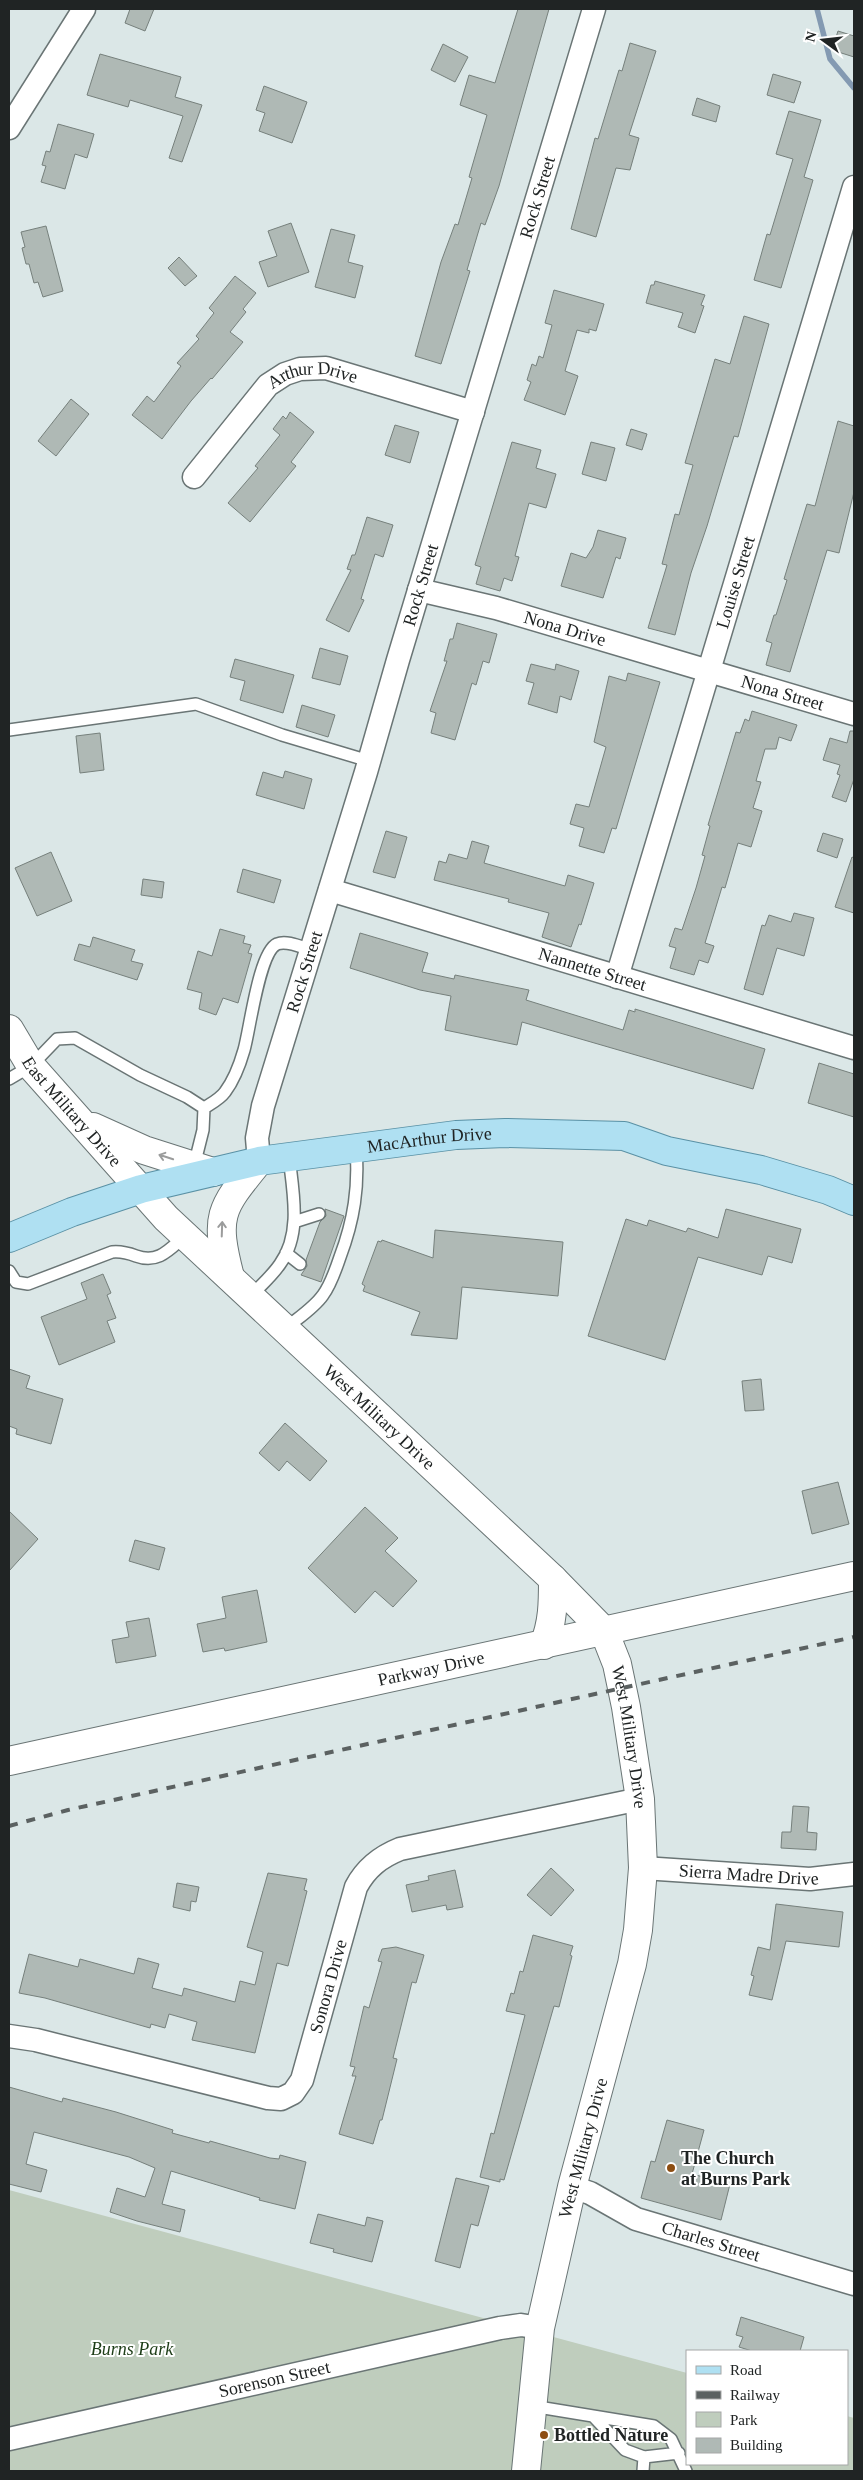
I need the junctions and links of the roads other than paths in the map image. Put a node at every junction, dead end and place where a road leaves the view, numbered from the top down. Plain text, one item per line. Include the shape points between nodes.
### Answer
1 (84, 9) edge
2 (594, 9) edge
3 (9, 128) edge
4 (854, 187) edge
5 (473, 412) junction
6 (194, 477) dead end
7 (420, 590) junction
8 (710, 671) junction
9 (854, 714) edge
10 (9, 730) edge
11 (369, 761) junction
12 (330, 890) junction
13 (311, 950) junction
14 (617, 977) junction
15 (9, 1029) edge
16 (854, 1048) edge
17 (20, 1073) edge
18 (204, 1108) junction
19 (83, 1122) junction
20 (356, 1148) junction
21 (289, 1156) junction
22 (259, 1161) junction
23 (204, 1169) junction
24 (141, 1189) junction
25 (854, 1201) edge
26 (318, 1214) dead end
27 (294, 1222) junction
28 (185, 1236) junction
29 (9, 1238) edge
30 (286, 1253) junction
31 (300, 1264) dead end
32 (9, 1271) edge
33 (230, 1277) junction
34 (250, 1296) junction
35 (286, 1328) junction
36 (854, 1576) edge
37 (553, 1579) junction
38 (604, 1631) junction
39 (544, 1645) junction
40 (9, 1761) edge
41 (640, 1799) junction
42 (643, 1868) junction
43 (854, 1874) edge
44 (9, 2036) edge
45 (572, 2187) junction
46 (854, 2284) edge
47 (540, 2328) junction
48 (531, 2406) junction
49 (593, 2416) junction
50 (9, 2438) edge
51 (678, 2453) junction
52 (644, 2457) junction
53 (526, 2471) edge
54 (642, 2471) edge
55 (686, 2471) edge

1 - 3 street
2 - 5 street, Rock Street
4 - 8 street, Louise Street
5 - 6 street, Arthur Drive via 326,368 300,369 268,385
5 - 7 street, Rock Street
7 - 8 street, Nona Drive via 496,608
7 - 11 street, Rock Street
8 - 9 street, Nona Street
8 - 14 street, Louise Street
10 - 11 lane via 196,704 282,735
11 - 12 street, Rock Street
12 - 13 street, Rock Street
12 - 14 street, Nannette Street
13 - 18 lane via 285,943 271,948 236,1073 225,1092
13 - 22 street, Rock Street via 263,1106 258,1129
14 - 16 street, Nannette Street
15 - 17 street, East Military Drive
17 - 18 lane via 57,1039 75,1038
17 - 19 street, East Military Drive
18 - 23 lane
23 -> 19 street via 144,1150
19 - 24 street, East Military Drive
20 - 21 main road, MacArthur Drive
20 - 25 main road, MacArthur Drive via 456,1135 624,1136 667,1151 762,1170
20 - 35 lane via 356,1205 337,1265 323,1295
21 - 22 main road, MacArthur Drive
21 - 27 lane
22 - 23 main road, MacArthur Drive
33 -> 22 street via 222,1243 222,1220 229,1201
23 - 24 main road, MacArthur Drive
24 - 28 street, West Military Drive
24 - 29 main road, MacArthur Drive
26 - 27 lane
27 - 30 lane
28 - 32 lane via 154,1259 116,1251 28,1284 16,1282
28 - 33 street, West Military Drive
30 - 31 lane
30 - 34 lane
33 - 34 street, West Military Drive
34 - 35 street, West Military Drive
35 - 37 street, West Military Drive
36 - 38 street, Parkway Drive
37 - 38 street, West Military Drive
37 - 39 street via 554,1608
38 - 39 street, Parkway Drive
38 - 41 street, West Military Drive via 611,1645 622,1689
39 - 40 street, Parkway Drive
41 - 42 street, West Military Drive
41 - 44 street, Sonora Drive via 400,1849 376,1862 356,1888 302,2080 293,2093 281,2100
42 - 43 street, Sierra Madre Drive via 810,1878
42 - 45 street, West Military Drive via 632,1964
45 - 46 street, Charles Street via 590,2193 636,2219
45 - 47 street, West Military Drive
47 - 48 street, West Military Drive
47 - 50 street, Sorenson Street via 500,2328
48 - 49 lane
48 - 53 street, West Military Drive
49 - 51 lane via 654,2426 671,2439
49 - 52 lane via 625,2450
51 - 52 lane
51 - 55 lane
52 - 54 lane

